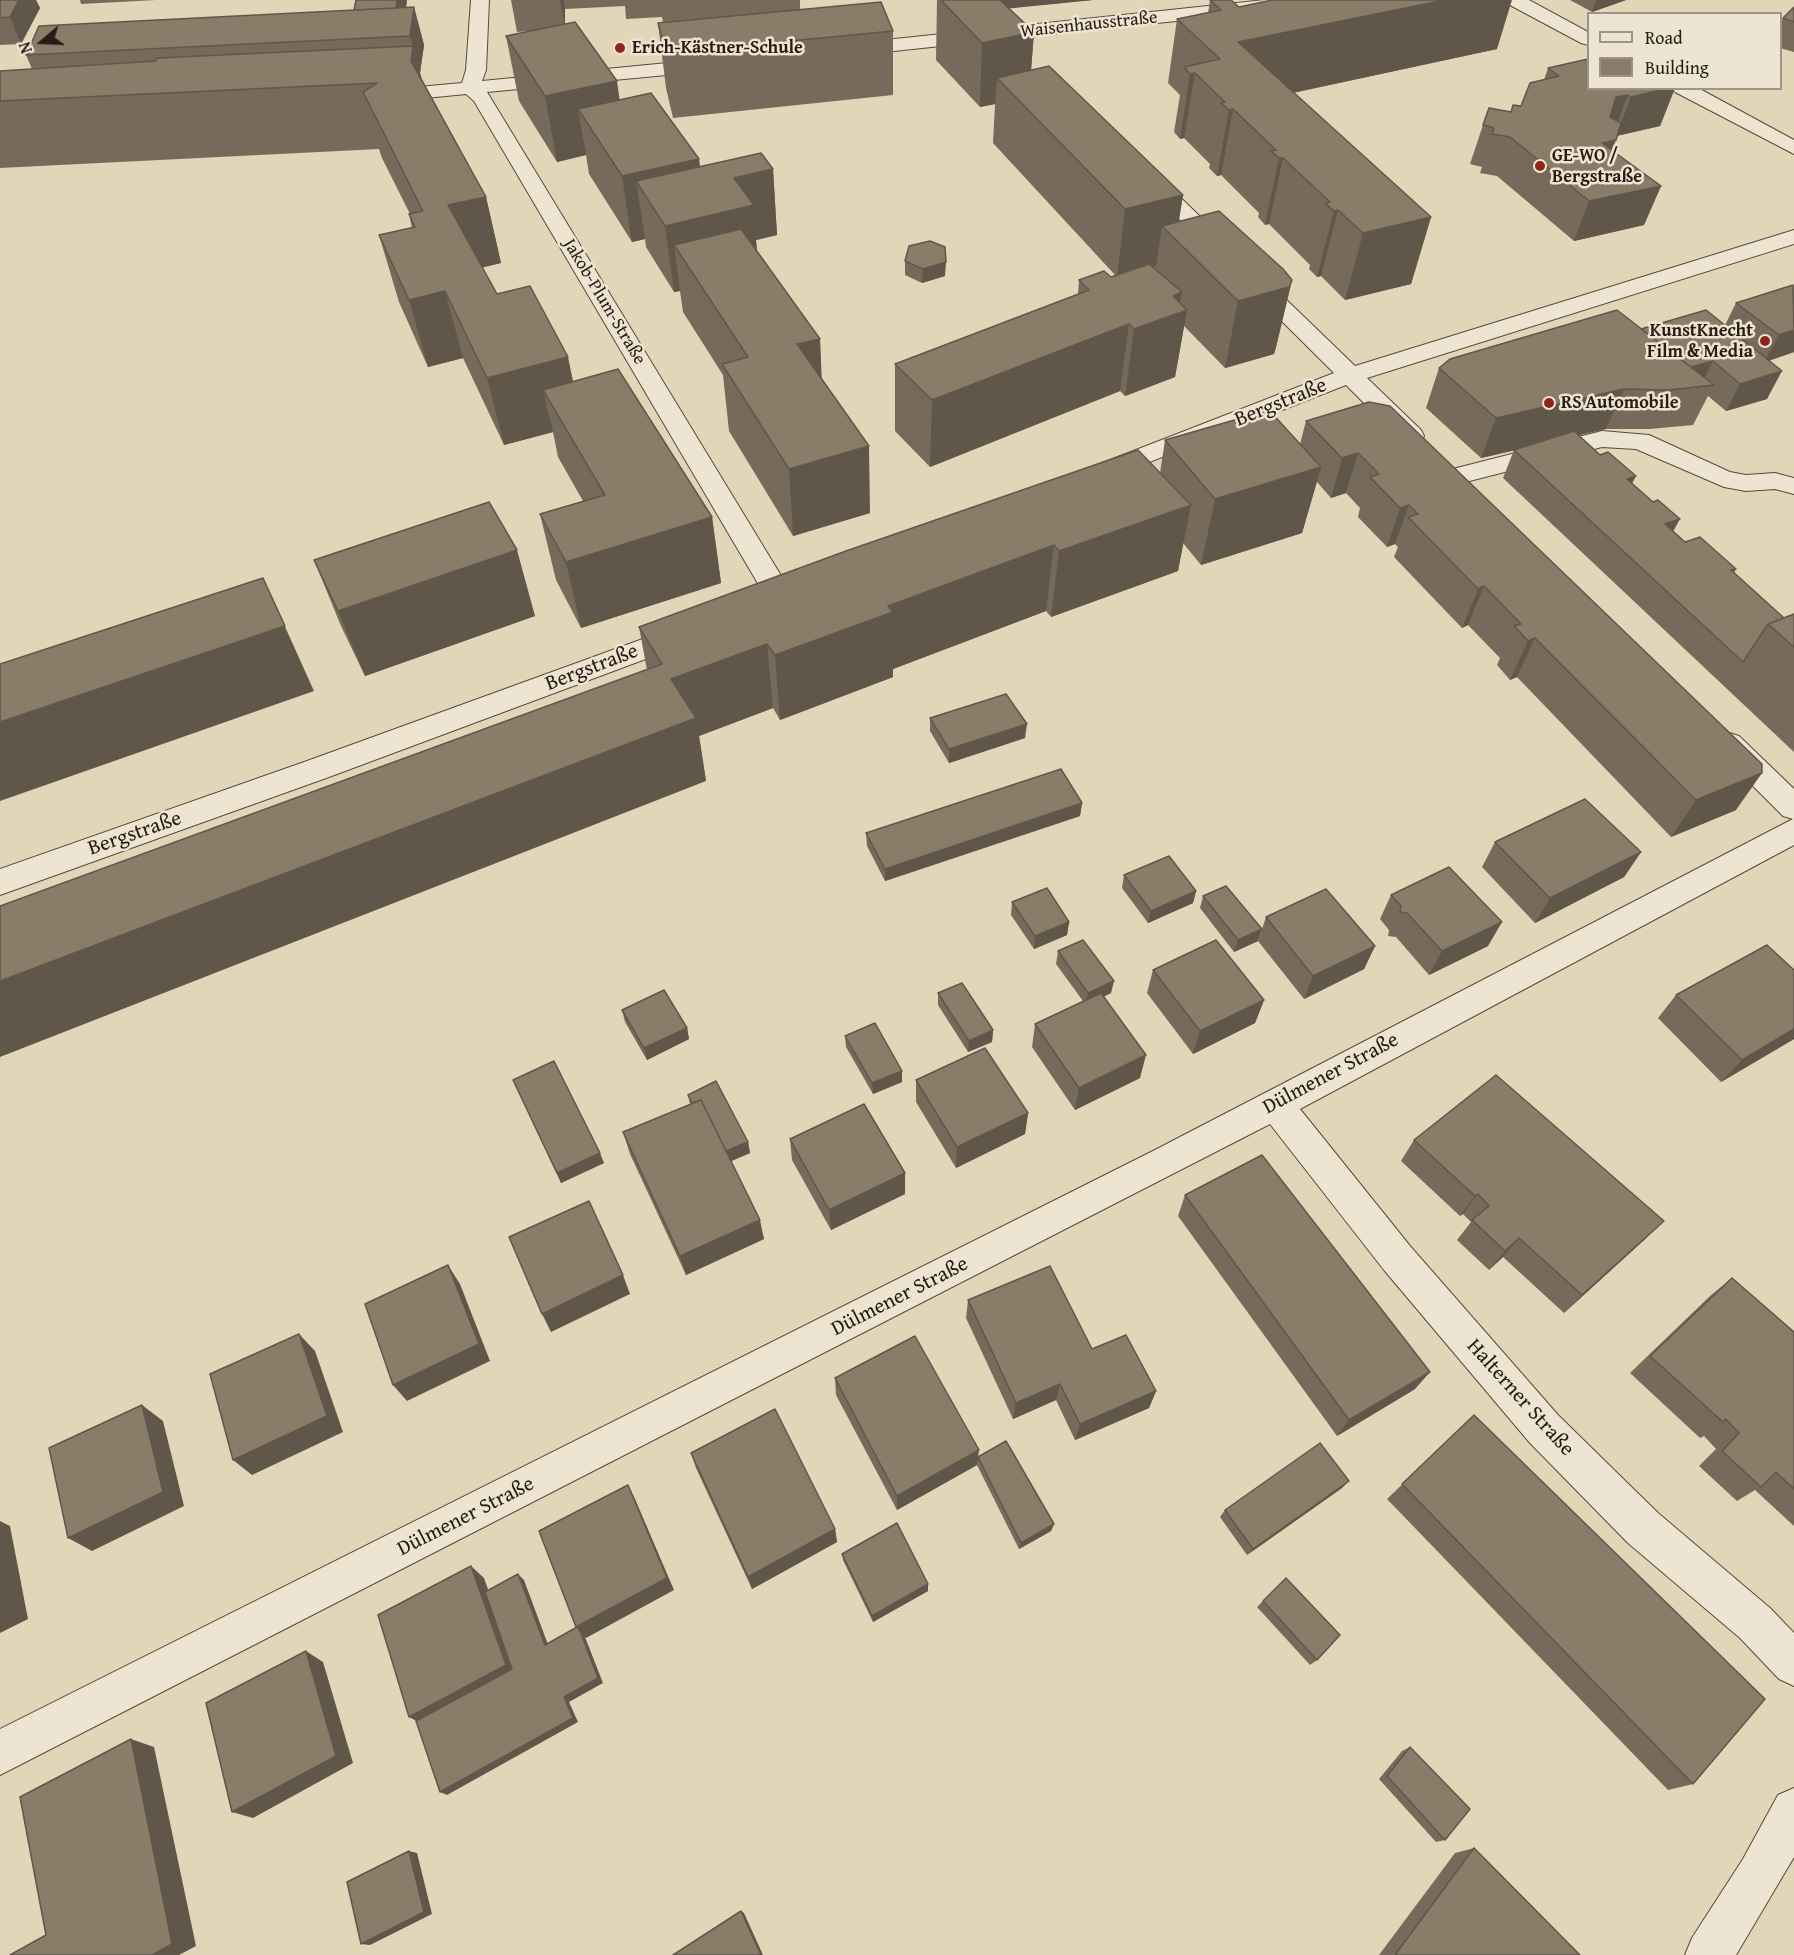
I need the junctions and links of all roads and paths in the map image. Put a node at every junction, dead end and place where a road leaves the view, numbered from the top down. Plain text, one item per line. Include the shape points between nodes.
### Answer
1 (480, 0) edge
2 (1317, 0) edge
3 (1515, 0) edge
4 (1587, 38) edge
5 (824, 53) edge
6 (730, 63) edge
7 (470, 87) junction
8 (1686, 90) edge
9 (371, 97) edge
10 (1794, 148) edge
11 (1135, 165) edge
12 (1794, 237) edge
13 (1351, 375) junction
14 (1072, 484) edge
15 (1794, 486) edge
16 (807, 586) edge
17 (713, 622) edge
18 (1709, 725) edge
19 (1794, 808) edge
20 (1794, 831) edge
21 (0, 882) edge
22 (1276, 1105) junction
23 (1794, 1664) edge
24 (0, 1753) edge
25 (1794, 1811) edge
26 (1709, 1955) edge

1 - 7 street via 476,70
2 - 5 street, Waisenhausstraße via 1009,42
3 - 4 street
6 - 7 street
7 - 9 street
7 - 16 street, Jakob-Plum-Straße via 482,98 769,601
8 - 10 street
11 - 13 street
12 - 13 street, Bergstraße
13 - 14 street, Bergstraße
13 - 15 street via 1448,471 1602,439 1640,441 1724,479 1746,483 1775,481
17 - 21 street, Bergstraße via 328,766
18 - 19 street
20 - 22 street, Dülmener Straße
22 - 23 street, Halterner Straße via 1396,1258 1544,1429 1643,1528 1755,1623
22 - 24 street, Dülmener Straße
25 - 26 street

